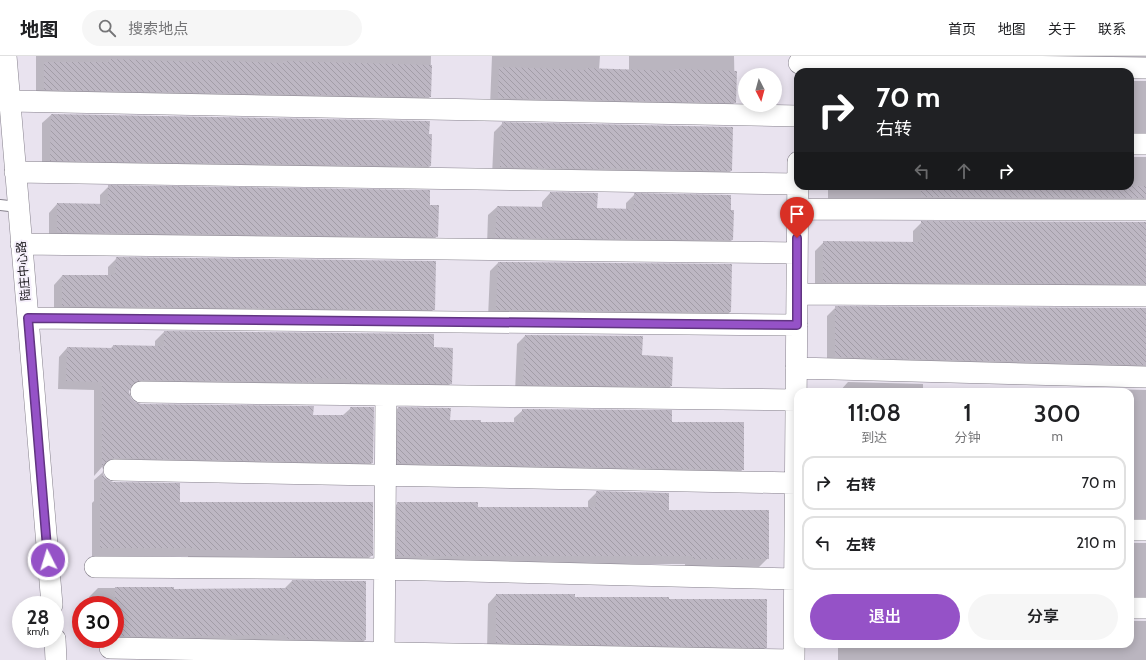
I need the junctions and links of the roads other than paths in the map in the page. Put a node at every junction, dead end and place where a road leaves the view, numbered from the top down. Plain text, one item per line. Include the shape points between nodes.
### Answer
1 (6, 56) edge
2 (799, 64) edge
3 (1146, 68) edge
4 (9, 101) junction
5 (794, 116) edge
6 (1134, 144) edge
7 (1146, 144) edge
8 (15, 172) junction
9 (794, 184) edge
10 (798, 190) edge
11 (9, 206) edge
12 (798, 209) junction
13 (1146, 210) edge
14 (21, 244) junction
15 (797, 253) junction
16 (797, 294) junction
17 (1146, 296) edge
18 (28, 318) junction
19 (797, 325) junction
20 (796, 368) junction
21 (1146, 377) edge
22 (796, 388) edge
23 (141, 392) dead end
24 (386, 395) junction
25 (794, 400) edge
26 (114, 470) dead end
27 (385, 476) junction
28 (794, 483) edge
29 (1134, 530) edge
30 (1146, 530) edge
31 (95, 567) dead end
32 (384, 569) junction
33 (794, 579) edge
34 (51, 596) edge
35 (1134, 608) edge
36 (1146, 608) edge
37 (55, 648) edge
38 (110, 648) dead end
39 (794, 648) edge
40 (384, 656) edge
41 (56, 660) edge
42 (794, 660) edge

1 - 4 street, 陆庄中心路
2 - 3 street
4 - 5 street
4 - 8 street, 陆庄中心路
6 - 7 street
8 - 9 street
8 - 11 street, 陆庄中心路
10 - 12 street
11 - 14 street, 陆庄中心路
12 - 13 street
12 - 15 street
14 - 15 street
14 - 18 street, 陆庄中心路
15 - 16 street
16 - 17 street
16 - 19 street
18 - 19 street
18 - 34 street, 陆庄中心路
19 - 20 street
20 - 21 street
20 - 22 street
23 - 24 street
24 - 25 street
24 - 27 street
26 - 27 street
27 - 28 street
27 - 32 street
29 - 30 street
31 - 32 street
32 - 33 street
32 - 40 street
35 - 36 street
37 - 41 street
38 - 40 street
39 - 42 street
40 - 42 street

